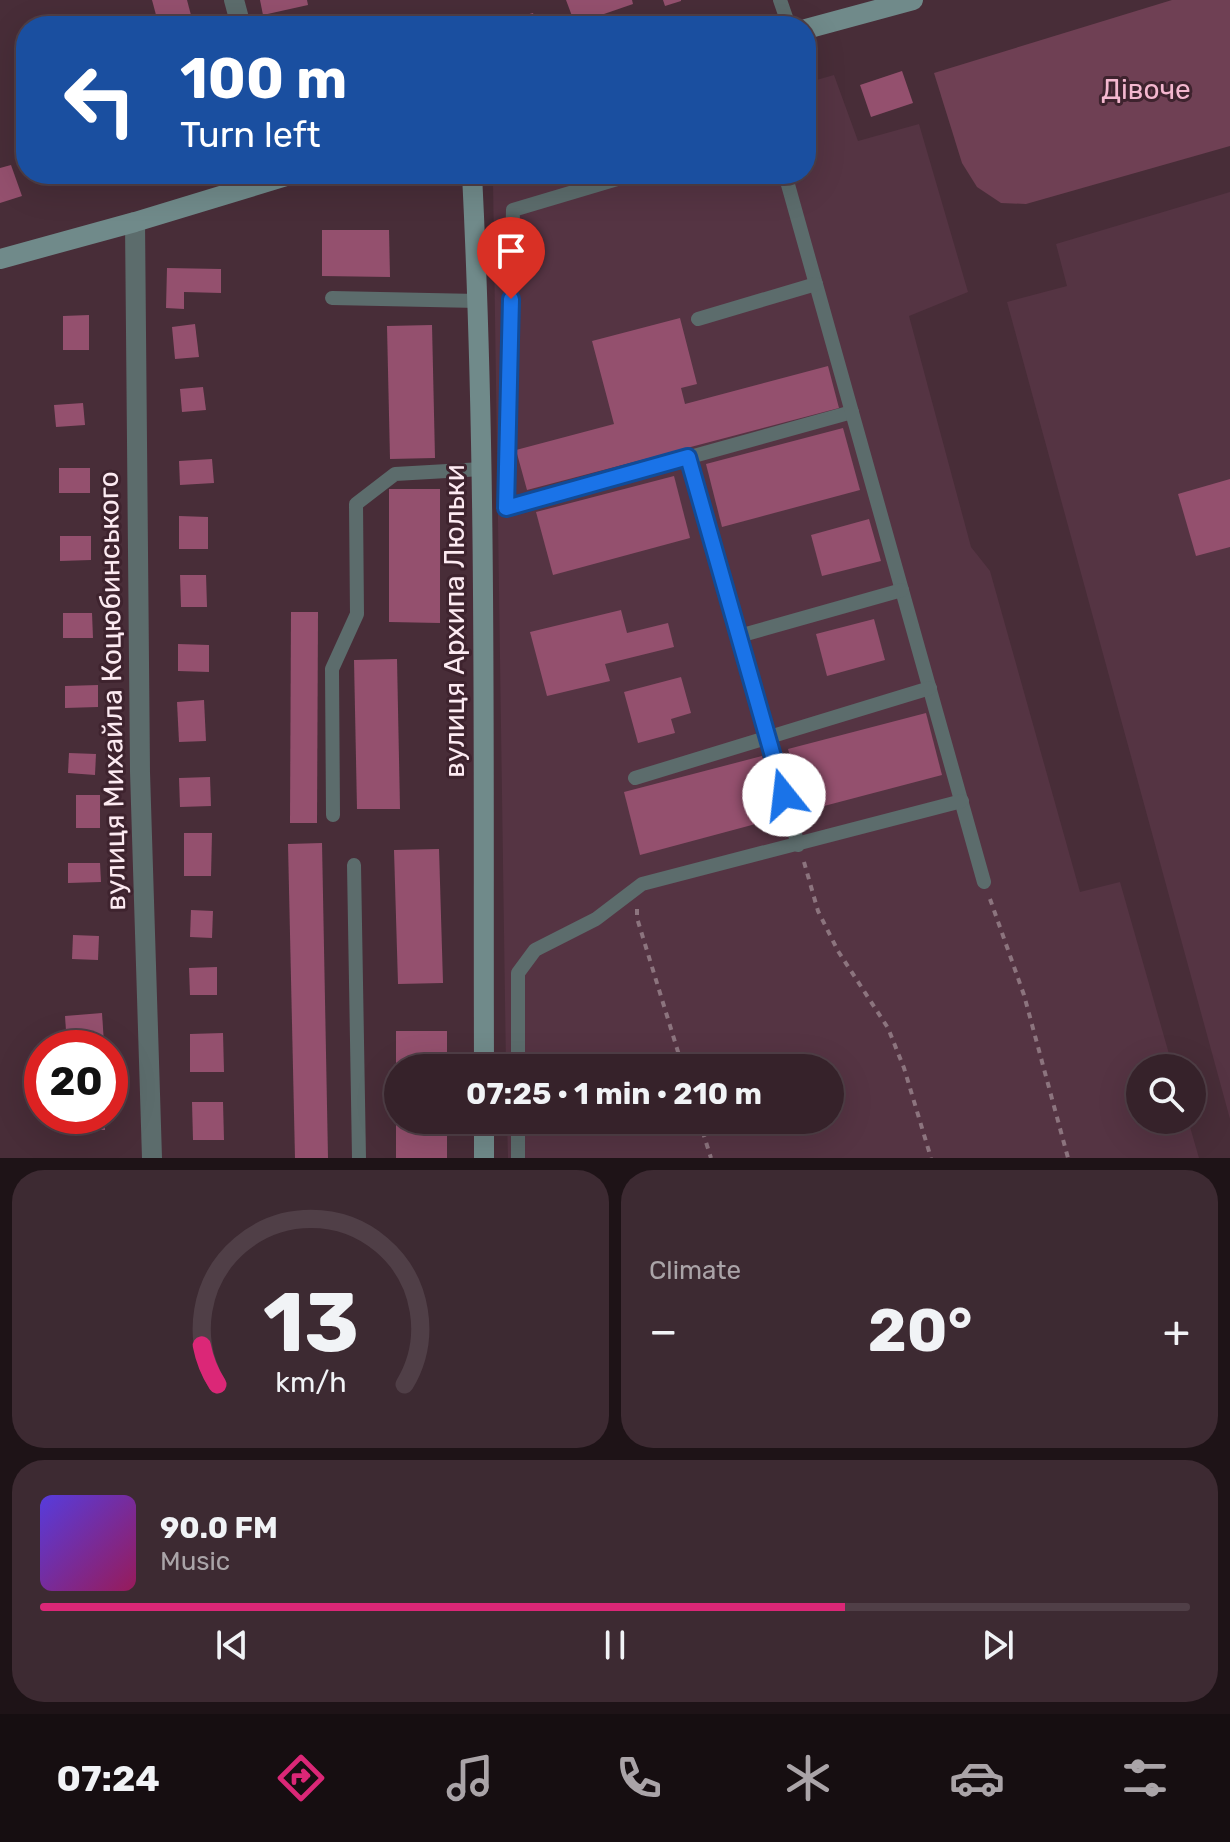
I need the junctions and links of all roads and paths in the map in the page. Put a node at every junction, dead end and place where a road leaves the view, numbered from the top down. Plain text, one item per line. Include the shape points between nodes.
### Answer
1 (913, 0) edge
2 (816, 26) edge
3 (258, 184) edge
4 (472, 184) edge
5 (600, 184) edge
6 (788, 184) edge
7 (135, 222) junction
8 (0, 259) edge
9 (816, 284) junction
10 (332, 298) dead end
11 (478, 301) junction
12 (698, 319) dead end
13 (852, 412) junction
14 (688, 457) junction
15 (482, 469) junction
16 (902, 590) junction
17 (739, 636) junction
18 (930, 688) junction
19 (769, 738) junction
20 (635, 778) dead end
21 (962, 801) junction
22 (333, 815) dead end
23 (798, 845) junction
24 (354, 865) dead end
25 (984, 882) joint
26 (642, 884) junction
27 (484, 1054) edge
28 (518, 1054) edge
29 (679, 1054) edge
30 (484, 1134) edge
31 (518, 1134) edge
32 (703, 1134) edge
33 (152, 1158) edge
34 (359, 1158) edge
35 (484, 1158) edge
36 (518, 1158) edge
37 (711, 1158) edge
38 (931, 1158) edge
39 (1068, 1158) edge

1 - 2 street
3 - 7 street
4 - 11 street, вулиця Архипа Люльки
5 - 14 lane via 513,210 506,508
6 - 9 lane
7 - 8 street
7 - 33 street, вулиця Михайла Коцюбинського via 140,772
9 - 12 lane
9 - 13 lane
10 - 11 lane
11 - 15 street, вулиця Архипа Люльки
13 - 14 lane
13 - 16 lane
14 - 17 lane
15 - 22 lane via 395,474 356,504 357,614 332,669
15 - 27 street, вулиця Архипа Люльки
16 - 17 lane
16 - 18 lane
17 - 19 lane
18 - 19 lane
18 - 21 lane
19 - 20 lane
19 - 23 lane
21 - 23 lane
21 - 25 lane
23 - 26 lane
23 - 38 path via 818,911 888,1028
24 - 34 lane
25 - 39 path via 1024,995
26 - 28 lane via 596,919 535,950 518,973
26 - 29 path via 637,918
30 - 35 street
31 - 36 lane
32 - 37 path

